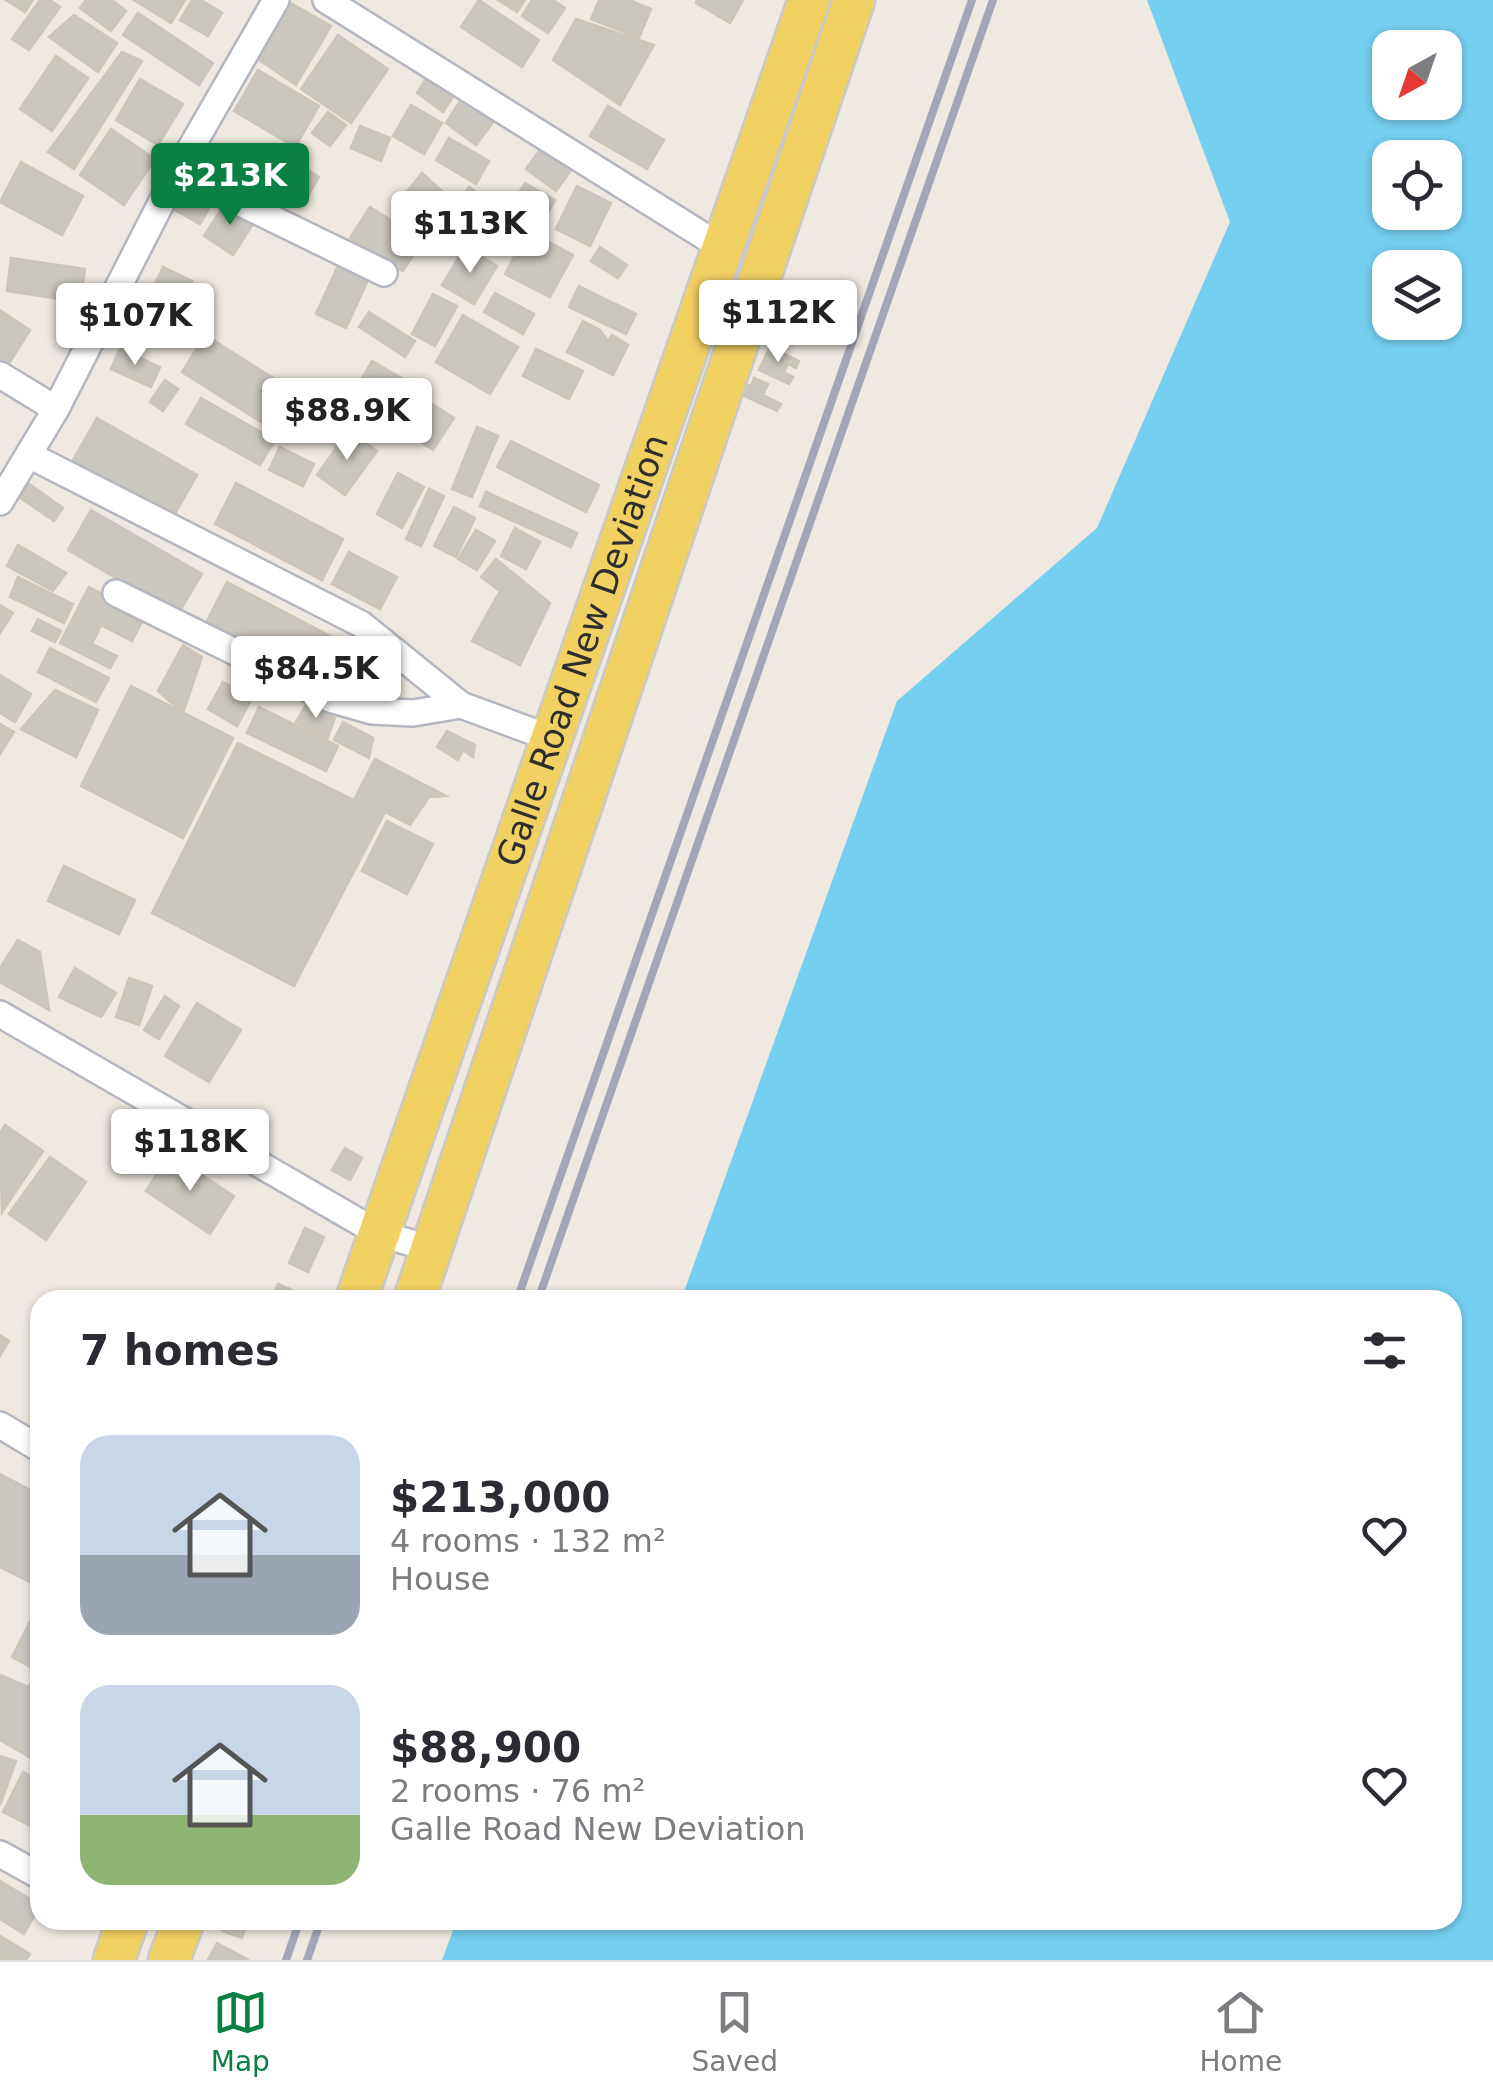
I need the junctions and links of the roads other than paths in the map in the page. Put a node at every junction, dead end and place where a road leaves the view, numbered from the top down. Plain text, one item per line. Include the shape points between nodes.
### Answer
1 (276, 0) edge
2 (326, 0) edge
3 (809, 0) edge
4 (854, 0) edge
5 (177, 172) junction
6 (723, 248) junction
7 (384, 274) dead end
8 (0, 375) edge
9 (56, 409) junction
10 (29, 454) junction
11 (0, 502) edge
12 (116, 592) dead end
13 (462, 705) junction
14 (553, 739) junction
15 (0, 1014) edge
16 (380, 1234) junction
17 (433, 1249) junction
18 (360, 1290) edge
19 (418, 1290) edge
20 (0, 1425) edge
21 (30, 1443) edge
22 (0, 1854) edge
23 (30, 1870) edge
24 (180, 1930) edge
25 (170, 1960) edge

1 - 5 street
2 - 6 street
3 - 6 main road, Galle Road New Deviation
4 - 17 main road, Galle Road New Deviation
5 - 7 street
5 - 9 street
6 - 14 main road, Galle Road New Deviation
8 - 9 street
9 - 10 street
10 - 11 street
10 - 13 street via 361,624
12 - 13 street via 330,699 413,713
13 - 14 street
14 - 16 main road, Galle Road New Deviation
15 - 16 street
16 - 17 street
16 - 18 main road, Galle Road New Deviation
17 - 19 main road, Galle Road New Deviation
20 - 21 street
22 - 23 street
24 - 25 main road

